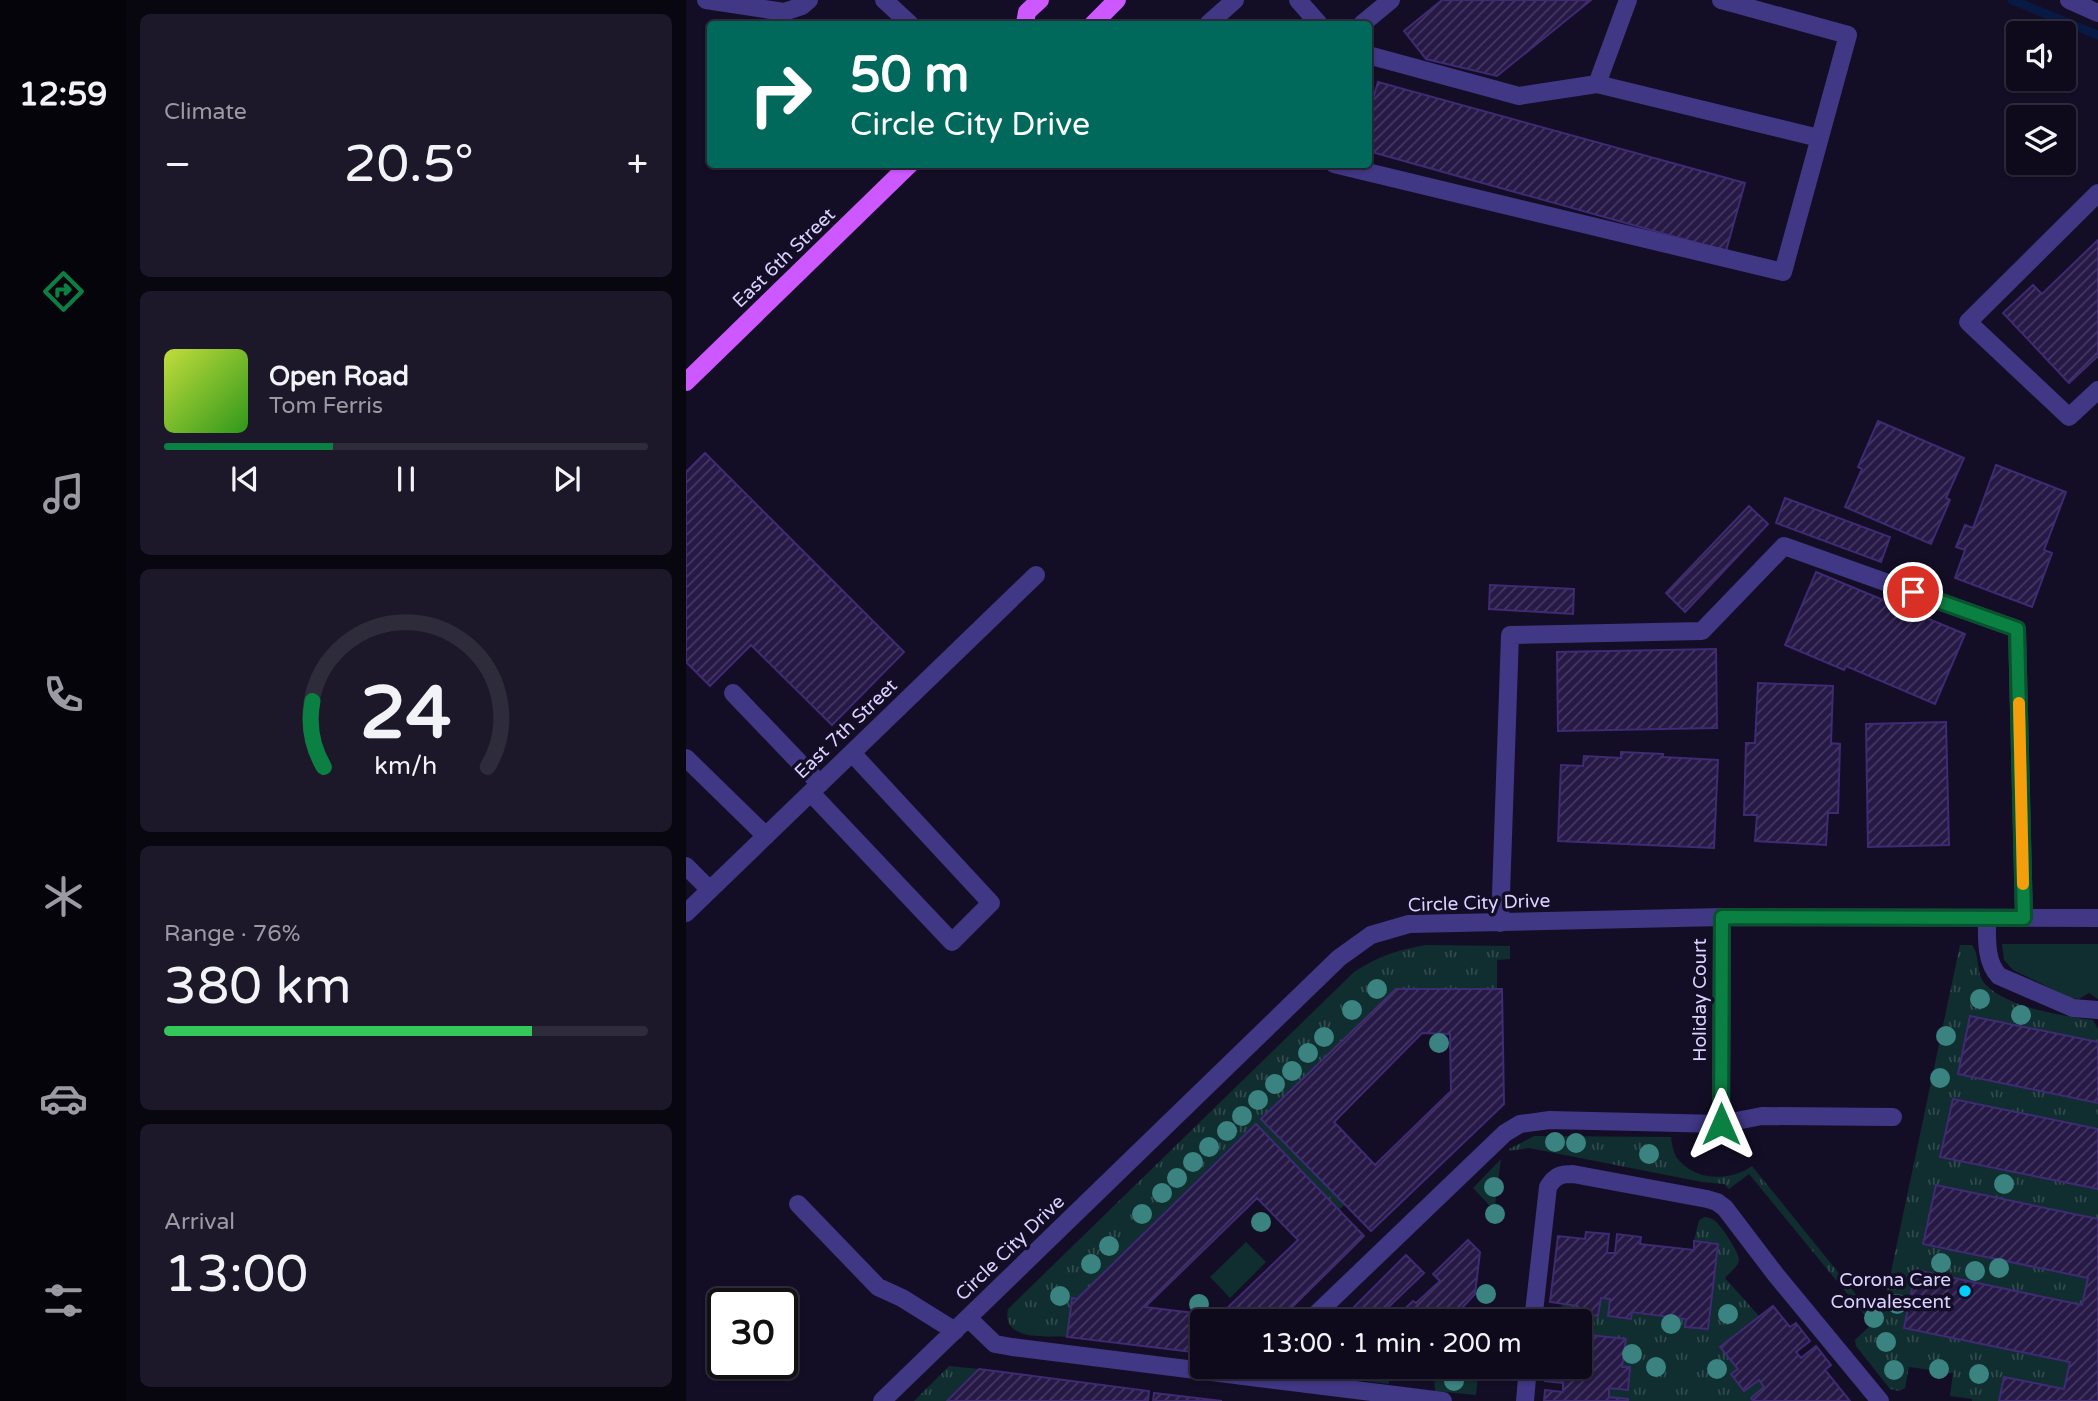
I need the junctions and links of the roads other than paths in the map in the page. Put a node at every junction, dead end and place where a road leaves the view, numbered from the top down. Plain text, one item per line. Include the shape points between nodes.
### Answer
1 (706, 0) edge
2 (809, 0) edge
3 (884, 0) edge
4 (1040, 0) edge
5 (1117, 0) edge
6 (1235, 0) edge
7 (1298, 0) edge
8 (1391, 0) edge
9 (1628, 0) edge
10 (1721, 0) edge
11 (2069, 0) edge
12 (2098, 13) edge
13 (907, 21) edge
14 (1026, 21) edge
15 (1096, 21) edge
16 (1211, 21) edge
17 (1316, 21) edge
18 (1366, 21) edge
19 (1372, 56) edge
20 (1597, 85) junction
21 (1819, 138) junction
22 (906, 168) edge
23 (1351, 168) edge
24 (2098, 193) edge
25 (686, 382) edge
26 (2098, 390) edge
27 (1036, 575) dead end
28 (733, 693) dead end
29 (852, 753) junction
30 (686, 758) edge
31 (815, 788) junction
32 (766, 836) junction
33 (686, 866) edge
34 (710, 890) junction
35 (686, 913) edge
36 (1722, 917) junction
37 (1987, 918) junction
38 (2024, 918) junction
39 (2098, 918) edge
40 (1500, 923) junction
41 (2098, 1010) edge
42 (1894, 1117) dead end
43 (1721, 1124) junction
44 (798, 1204) dead end
45 (1322, 1309) edge
46 (1534, 1309) edge
47 (961, 1324) junction
48 (1190, 1365) edge
49 (1301, 1379) edge
50 (1527, 1379) edge
51 (882, 1401) edge
52 (1443, 1401) edge
53 (1524, 1401) edge
54 (1880, 1401) edge

1 - 2 street via 784,12
3 - 13 street
4 - 14 main road via 1027,12
5 - 15 main road
6 - 16 street
7 - 17 street
8 - 18 street
9 - 20 street
10 - 21 street via 1848,35
11 - 12 street
19 - 20 street via 1519,96
20 - 21 street
21 - 23 street via 1783,272
22 - 25 main road, East 6th Street
24 - 26 street via 1968,322 2069,417
27 - 29 street, East 7th Street
28 - 31 street
29 - 31 street, East 7th Street
29 - 31 street via 991,903 952,942
30 - 32 street
31 - 32 street, East 7th Street
32 - 34 street, East 7th Street
33 - 34 street
34 - 35 street, East 7th Street
36 - 37 street, Circle City Drive
36 - 40 street, Circle City Drive
36 - 43 street, Holiday Court
37 - 38 street, Circle City Drive
37 - 41 street via 1990,961 2000,976 2073,1008
38 - 39 street, Circle City Drive
38 - 40 street via 2017,629 1784,546 1702,631 1510,635
40 - 47 street, Circle City Drive via 1409,924 1371,935 1339,958
42 - 43 street via 1762,1116
43 - 45 street via 1549,1120 1520,1124 1505,1133
44 - 47 street via 878,1287
46 - 54 street via 1548,1187 1560,1174 1707,1199 1725,1208
47 - 48 street via 995,1344
47 - 51 street, Circle City Drive
49 - 52 street
50 - 53 street

